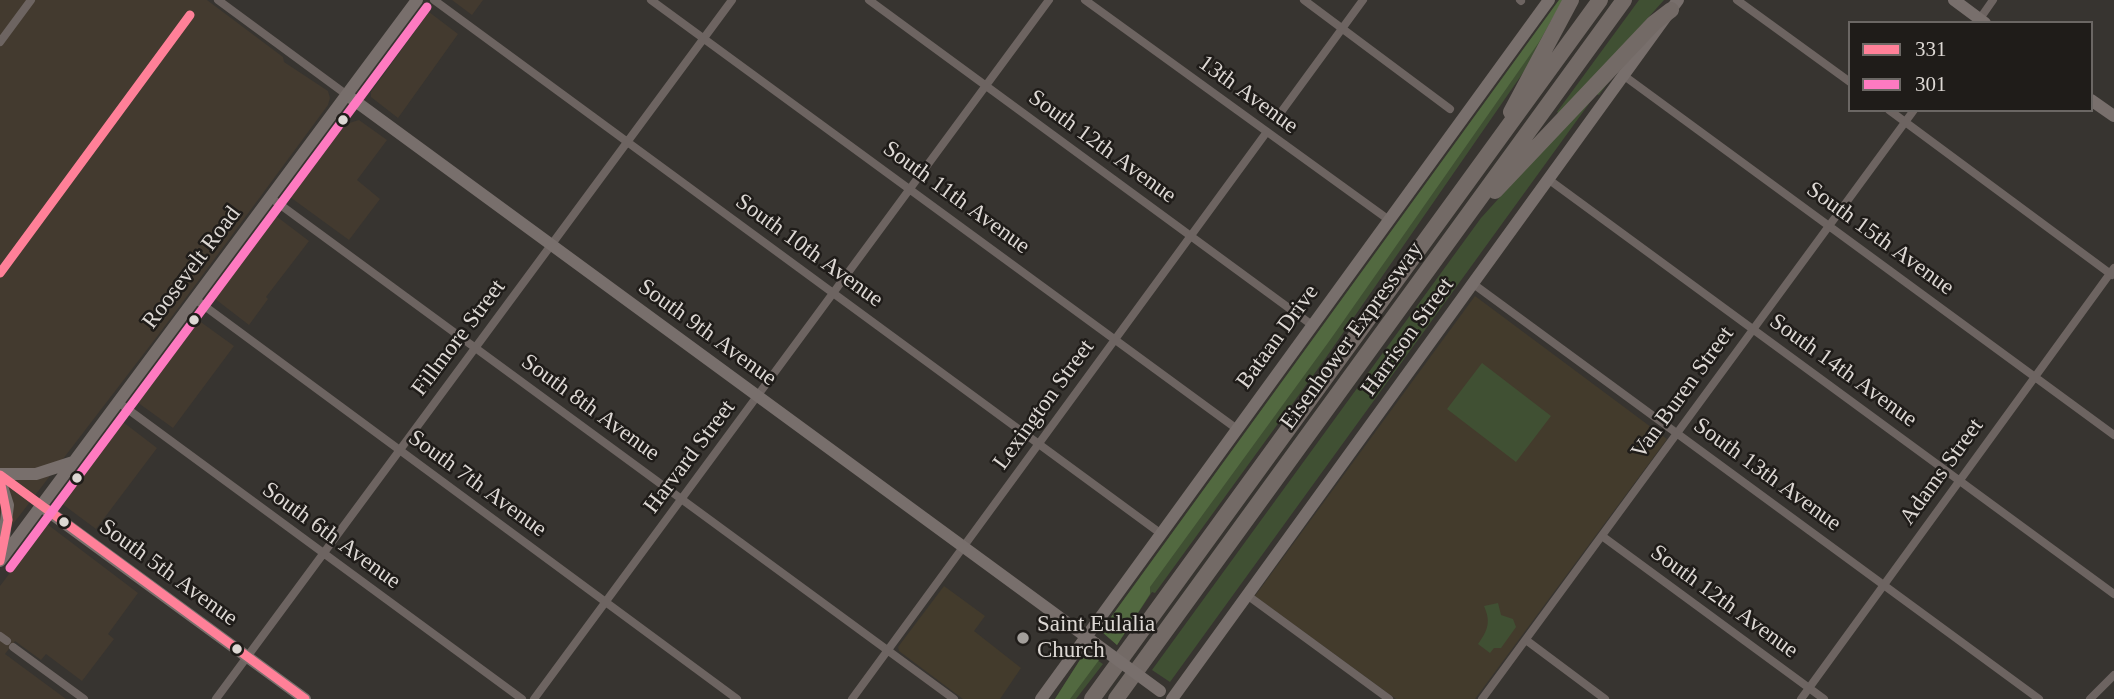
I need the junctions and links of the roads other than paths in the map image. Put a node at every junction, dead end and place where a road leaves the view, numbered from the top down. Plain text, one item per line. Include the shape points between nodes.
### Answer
1 (31, 0) edge
2 (218, 0) edge
3 (417, 0) edge
4 (434, 0) edge
5 (651, 0) edge
6 (732, 0) edge
7 (869, 0) edge
8 (1049, 0) edge
9 (1085, 0) edge
10 (1304, 0) edge
11 (1363, 0) edge
12 (1549, 0) edge
13 (1571, 0) edge
14 (1600, 0) edge
15 (1624, 0) edge
16 (1737, 0) edge
17 (1954, 0) edge
18 (1993, 0) edge
19 (1675, 5) edge
20 (1981, 21) edge
21 (1342, 28) junction
22 (703, 38) junction
23 (0, 42) edge
24 (1623, 75) junction
25 (1848, 81) edge
26 (986, 86) junction
27 (347, 95) junction
28 (2093, 101) edge
29 (1450, 108) dead end
30 (1892, 112) edge
31 (1913, 112) edge
32 (2114, 116) edge
33 (1276, 119) dead end
34 (1906, 122) junction
35 (1504, 132) junction
36 (1266, 133) junction
37 (627, 142) junction
38 (1548, 179) junction
39 (911, 189) junction
40 (271, 198) junction
41 (1472, 210) junction
42 (1389, 220) junction
43 (1830, 226) junction
44 (1190, 236) junction
45 (552, 245) junction
46 (2113, 273) edge
47 (1472, 283) junction
48 (835, 294) junction
49 (195, 299) junction
50 (1312, 325) junction
51 (1753, 330) junction
52 (1115, 340) junction
53 (476, 348) junction
54 (2034, 377) junction
55 (758, 397) junction
56 (118, 402) junction
57 (1237, 429) junction
58 (1677, 434) junction
59 (2114, 435) edge
60 (1039, 444) junction
61 (399, 451) junction
62 (73, 462) junction
63 (0, 476) edge
64 (1959, 480) junction
65 (682, 499) junction
66 (41, 506) junction
67 (1160, 533) junction
68 (1602, 536) junction
69 (964, 548) junction
70 (323, 554) junction
71 (1, 560) edge
72 (1883, 584) junction
73 (2114, 594) edge
74 (1247, 595) junction
75 (606, 601) junction
76 (1526, 640) junction
77 (7, 641) edge
78 (1091, 641) junction
79 (888, 650) junction
80 (247, 657) junction
81 (2114, 675) edge
82 (1809, 688) junction
83 (84, 699) edge
84 (216, 699) edge
85 (304, 699) edge
86 (522, 699) edge
87 (534, 699) edge
88 (737, 699) edge
89 (852, 699) edge
90 (954, 699) edge
91 (1041, 699) edge
92 (1092, 699) edge
93 (1116, 699) edge
94 (1171, 699) edge
95 (1389, 699) edge
96 (1482, 699) edge
97 (1605, 699) edge
98 (1801, 699) edge
99 (1824, 699) edge
100 (2039, 699) edge
101 (2090, 699) edge

1 - 23 street
2 - 27 street, South 9th Avenue
3 - 27 street, Roosevelt Road
4 - 37 street, South 10th Avenue
5 - 22 street, South 11th Avenue
6 - 22 street, Fillmore Street
7 - 26 street, South 12th Avenue
8 - 26 street, Harvard Street
9 - 36 street, 13th Avenue
10 - 21 street
11 - 21 street
12 - 42 street, Bataan Drive
13 - 35 highway via 1514,101
14 - 35 highway, Eisenhower Expressway
15 - 41 highway, Eisenhower Expressway
16 - 25 street
17 - 20 street
18 - 20 street
19 - 24 street, Harrison Street
19 - 41 highway via 1500,187
21 - 29 street
21 - 33 street
22 - 37 street, Fillmore Street
22 - 39 street, South 11th Avenue
24 - 38 street, Harrison Street
24 - 43 street, South 15th Avenue
26 - 39 street, Harvard Street
26 - 44 street, South 12th Avenue
27 - 40 street, Roosevelt Road
27 - 45 street, South 9th Avenue
28 - 32 street
30 - 34 street
31 - 34 street, Van Buren Street
34 - 43 street, Van Buren Street
34 - 46 street
35 - 92 highway, Eisenhower Expressway
36 - 42 street, 13th Avenue
36 - 44 street, Lexington Street
37 - 45 street, Fillmore Street
37 - 48 street, South 10th Avenue
38 - 47 street, Harrison Street
38 - 51 street, South 14th Avenue
39 - 48 street, Harvard Street
39 - 52 street, South 11th Avenue
40 - 49 street, Roosevelt Road
40 - 53 street, South 8th Avenue
41 - 93 highway, Eisenhower Expressway
42 - 50 street, Bataan Drive
43 - 51 street, Van Buren Street
43 - 54 street, South 15th Avenue
44 - 50 street, South 12th Avenue
44 - 52 street, Lexington Street
45 - 53 street, Fillmore Street
45 - 55 street, South 9th Avenue
46 - 54 street, Adams Street
47 - 58 street, South 13th Avenue
47 - 74 street, Harrison Street
48 - 55 street, Harvard Street
48 - 60 street, South 10th Avenue
49 - 56 street, Roosevelt Road
49 - 61 street, South 7th Avenue
50 - 57 street, Bataan Drive
51 - 58 street, Van Buren Street
51 - 64 street, South 14th Avenue
52 - 57 street, South 11th Avenue
52 - 60 street, Lexington Street
53 - 61 street, Fillmore Street
53 - 65 street, South 8th Avenue
54 - 59 street, South 15th Avenue
54 - 64 street, Adams Street
55 - 65 street, Harvard Street
55 - 69 street, South 9th Avenue
56 - 62 street, Roosevelt Road
56 - 70 street, South 6th Avenue
57 - 67 street, Bataan Drive
58 - 68 street, Van Buren Street
58 - 72 street, South 13th Avenue
60 - 67 street, South 10th Avenue
60 - 69 street, Lexington Street
61 - 70 street, Fillmore Street
61 - 75 street, South 7th Avenue
62 - 63 street via 36,474
62 - 66 street, Roosevelt Road
63 - 66 street
63 - 71 street via 9,514
64 - 72 street, Adams Street
64 - 73 street, South 14th Avenue
65 - 75 street, Harvard Street
65 - 79 street, South 8th Avenue
66 - 71 street, Roosevelt Road
66 - 80 street, South 5th Avenue
67 - 78 street, Bataan Drive
68 - 76 street, Van Buren Street
68 - 82 street, South 12th Avenue
69 - 78 street, South 9th Avenue
69 - 79 street, Lexington Street
70 - 80 street, Fillmore Street
70 - 86 street, South 6th Avenue
72 - 82 street, Adams Street
72 - 100 street, South 13th Avenue
74 - 94 street, Harrison Street
74 - 95 street
75 - 87 street, Harvard Street
75 - 88 street, South 7th Avenue
76 - 96 street, Van Buren Street
76 - 97 street
77 - 83 street
78 - 91 street, Bataan Drive
78 - 94 street, South 9th Avenue, bridge
79 - 89 street, Lexington Street
79 - 90 street, South 8th Avenue
80 - 84 street, Fillmore Street
80 - 85 street, South 5th Avenue
81 - 101 street
82 - 98 street, Adams Street
82 - 99 street, South 12th Avenue

